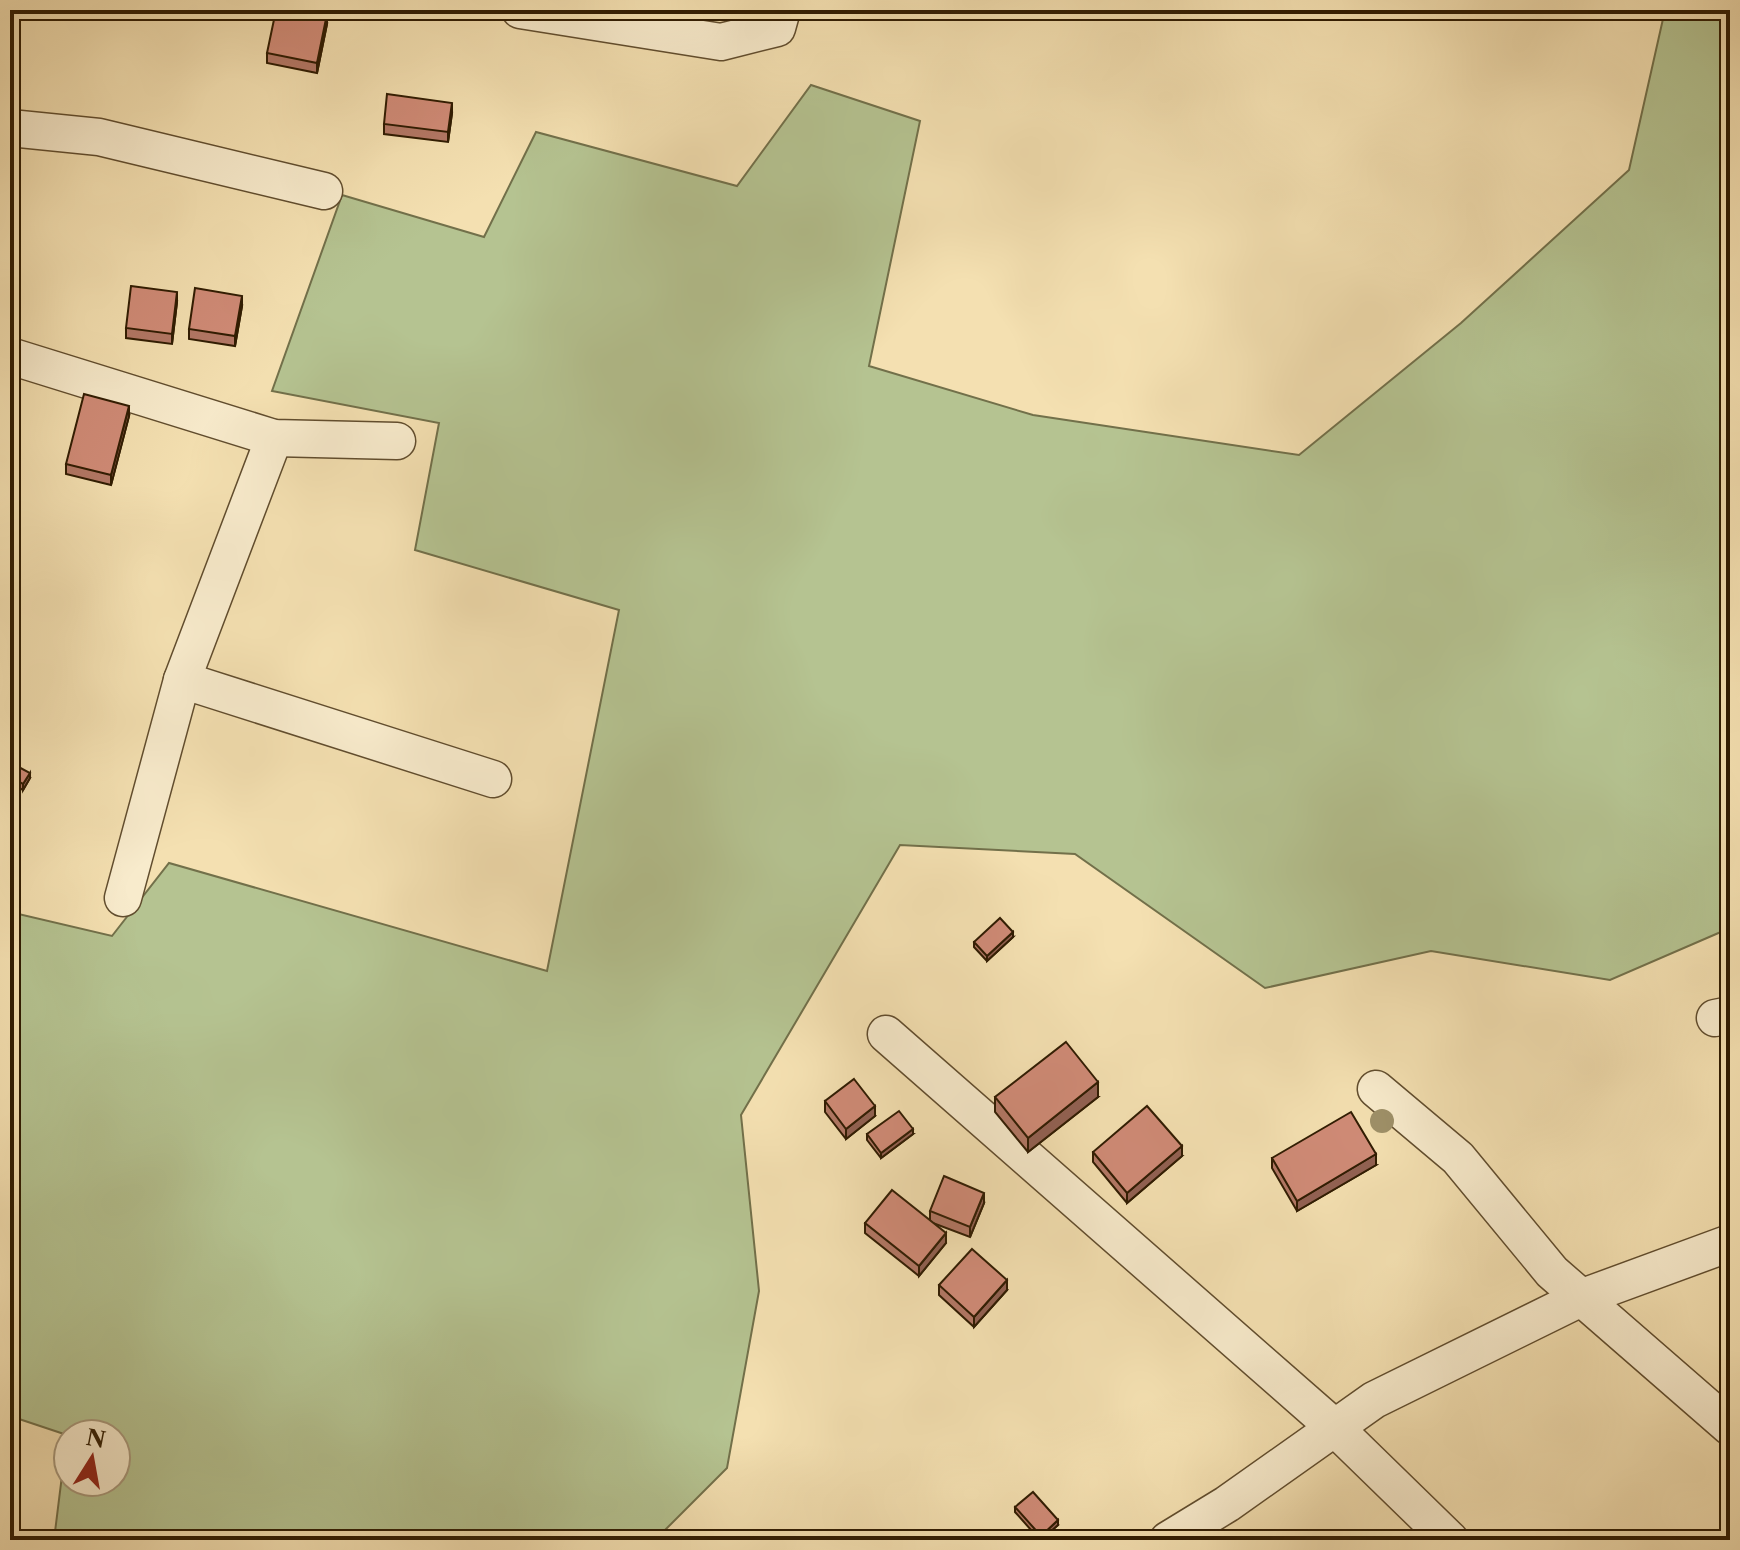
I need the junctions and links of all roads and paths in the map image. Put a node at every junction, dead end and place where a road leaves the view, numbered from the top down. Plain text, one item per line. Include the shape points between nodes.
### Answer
1 (520, 10) edge
2 (782, 10) edge
3 (10, 128) edge
4 (324, 191) dead end
5 (10, 356) edge
6 (274, 438) junction
7 (397, 441) dead end
8 (182, 680) junction
9 (493, 779) dead end
10 (123, 898) dead end
11 (886, 1034) dead end
12 (1376, 1089) dead end
13 (1730, 1243) edge
14 (1583, 1297) junction
15 (1334, 1427) junction
16 (1730, 1427) edge
17 (1168, 1540) edge
18 (1450, 1540) edge

1 - 2 street via 721,42 777,28
3 - 4 street via 99,137
5 - 6 street
6 - 7 street
6 - 8 street
8 - 9 street
8 - 10 street
11 - 15 street
12 - 14 street via 1458,1158 1552,1272
13 - 14 street
14 - 15 street via 1374,1400
14 - 16 street
15 - 17 street
15 - 18 street

